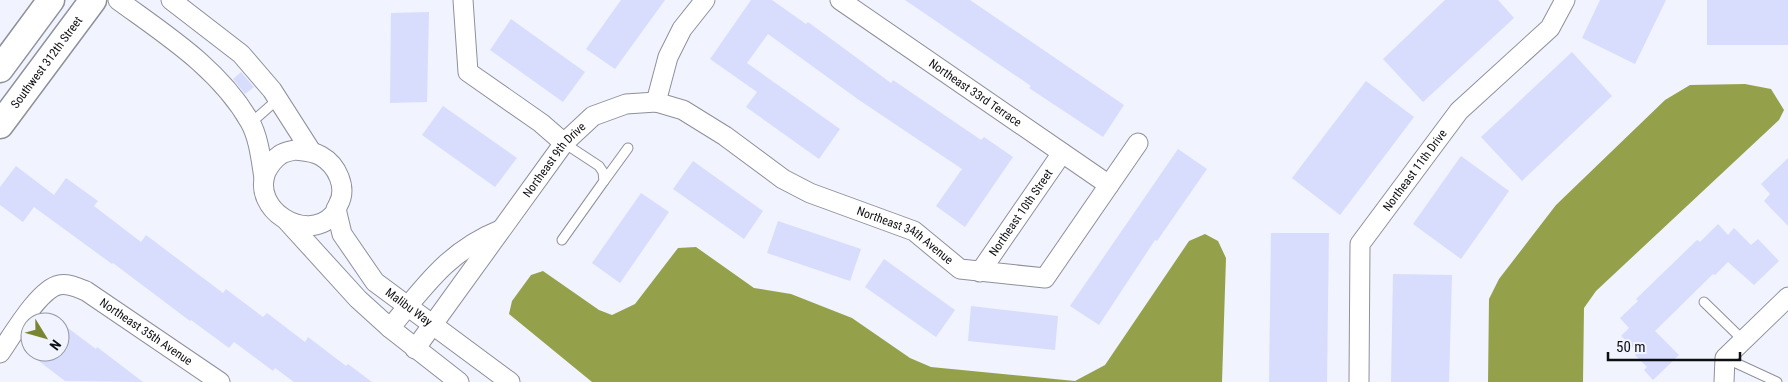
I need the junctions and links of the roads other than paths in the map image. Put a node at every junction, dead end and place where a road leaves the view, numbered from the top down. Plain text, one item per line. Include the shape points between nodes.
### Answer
1 (51, 0) edge
2 (93, 0) edge
3 (118, 0) edge
4 (170, 0) edge
5 (463, 0) edge
6 (705, 0) edge
7 (840, 0) edge
8 (1565, 0) edge
9 (0, 69) edge
10 (278, 99) junction
11 (656, 102) junction
12 (251, 123) junction
13 (0, 125) edge
14 (564, 143) junction
15 (1138, 143) dead end
16 (628, 148) dead end
17 (310, 151) junction
18 (1062, 153) junction
19 (264, 178) junction
20 (604, 181) junction
21 (1109, 185) junction
22 (336, 209) junction
23 (287, 222) junction
24 (501, 229) junction
25 (562, 240) dead end
26 (980, 272) junction
27 (1788, 297) edge
28 (1704, 302) dead end
29 (408, 307) junction
30 (433, 326) junction
31 (390, 328) junction
32 (1743, 340) junction
33 (415, 349) junction
34 (0, 353) edge
35 (1725, 358) junction
36 (220, 382) edge
37 (459, 382) edge
38 (510, 382) edge
39 (1359, 382) edge
40 (1724, 382) edge
41 (1777, 382) edge

1 - 9 main road
2 - 13 main road, Southwest 312th Street
3 - 12 street via 195,57 231,95
4 - 10 street, Malibu Way via 241,54
5 - 14 street via 468,72 541,122
6 - 11 street via 682,29 668,57
7 - 18 street, Northeast 33rd Terrace
8 - 39 street, Northeast 11th Drive via 1550,28 1459,111 1360,244
10 - 12 lane
10 - 17 street, Malibu Way
11 - 14 street, Northeast 9th Drive via 626,104 593,116
11 - 26 street, Northeast 34th Avenue via 683,110 783,179 810,193 914,231 960,269
12 - 19 street via 261,154
14 - 20 lane via 599,166
14 - 24 street, Northeast 9th Drive
15 - 21 street, Northeast 34th Avenue
16 - 20 lane
17 - 19 street via 295,150 280,155 270,164
17 - 22 street, Malibu Way via 325,159 336,171 342,191
18 - 21 street, Northeast 33rd Terrace
18 - 26 street, Northeast 10th Street
19 - 23 street via 265,195 273,210
20 - 25 lane
21 - 26 street, Northeast 34th Avenue via 1045,278
22 - 23 street via 320,224 303,226
22 - 29 street, Malibu Way via 342,234 375,282
23 - 31 street
24 - 29 street, Northeast 9th Drive via 480,238 440,268
24 - 30 street, Northeast 9th Drive
27 - 32 street
28 - 32 lane
29 - 30 street, Malibu Way
29 - 31 street, Northeast 9th Drive
30 - 33 street, Northeast 9th Drive
30 - 38 street, Malibu Way
31 - 33 street
32 - 35 street
33 - 37 street
34 - 36 street, Northeast 35th Avenue via 39,297 58,285 71,285 86,291
35 - 40 street
35 - 41 lane

